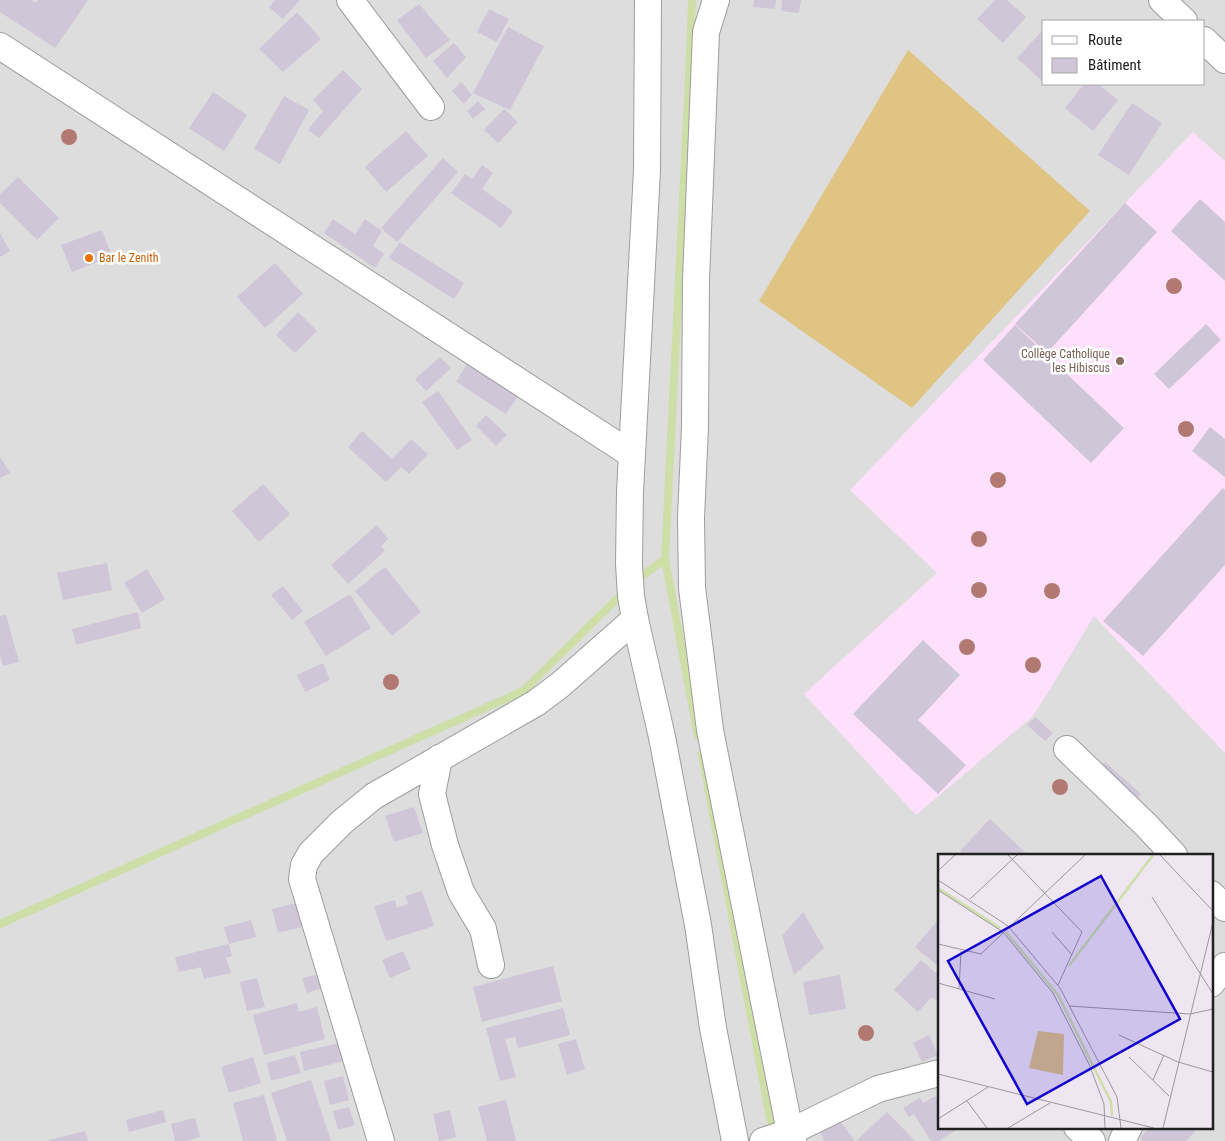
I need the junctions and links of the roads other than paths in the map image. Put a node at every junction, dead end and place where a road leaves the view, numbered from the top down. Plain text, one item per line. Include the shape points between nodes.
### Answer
1 (350, 0) edge
2 (648, 0) edge
3 (716, 0) edge
4 (1162, 0) edge
5 (1183, 20) edge
6 (1205, 41) edge
7 (0, 46) edge
8 (1225, 60) edge
9 (430, 106) dead end
10 (631, 454) junction
11 (633, 608) junction
12 (1067, 750) dead end
13 (439, 758) junction
14 (1173, 854) edge
15 (1212, 895) edge
16 (1225, 908) edge
17 (491, 965) dead end
18 (1225, 966) edge
19 (1212, 983) edge
20 (938, 1073) edge
21 (1078, 1128) edge
22 (1128, 1128) edge
23 (791, 1137) edge
24 (381, 1141) edge
25 (735, 1141) edge
26 (763, 1141) edge
27 (1092, 1141) edge
28 (1122, 1141) edge

1 - 9 street
2 - 10 street via 647,170
3 - 23 street via 706,32 696,280 692,588 710,730
4 - 5 street
6 - 8 street
7 - 10 street
10 - 11 street via 629,564
11 - 13 street via 560,685 536,703
11 - 25 street via 662,737
12 - 14 street
13 - 17 street via 432,794 444,845 461,892 483,930
13 - 24 street via 374,796 342,822 311,853 304,865 302,878
15 - 16 street
18 - 19 street
20 - 23 street via 878,1089
21 - 27 street
22 - 28 street
23 - 26 street

